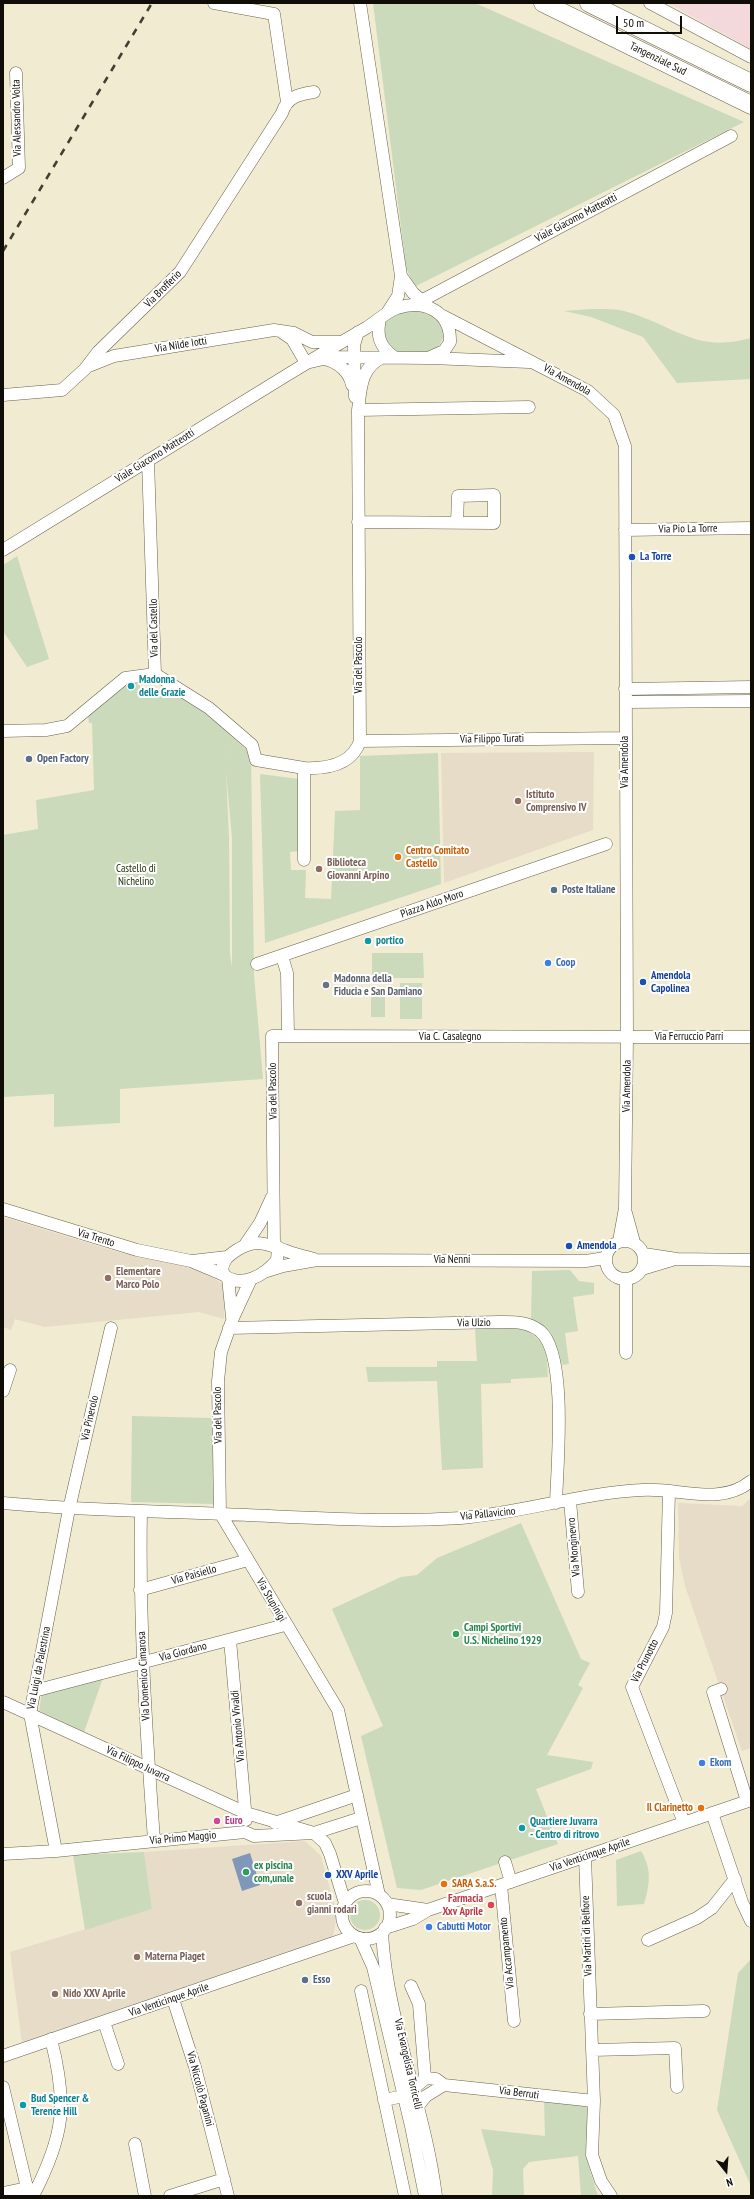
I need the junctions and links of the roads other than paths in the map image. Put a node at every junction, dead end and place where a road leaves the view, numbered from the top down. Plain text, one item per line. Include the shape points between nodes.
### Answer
1 (214, 3) edge
2 (360, 3) edge
3 (543, 3) edge
4 (589, 3) edge
5 (650, 3) edge
6 (751, 57) edge
7 (16, 73) dead end
8 (751, 83) edge
9 (314, 92) dead end
10 (287, 102) junction
11 (751, 105) edge
12 (731, 136) dead end
13 (3, 178) edge
14 (401, 276) junction
15 (421, 301) junction
16 (438, 313) junction
17 (384, 317) junction
18 (280, 331) junction
19 (358, 332) junction
20 (342, 342) junction
21 (354, 357) junction
22 (389, 357) junction
23 (428, 358) junction
24 (324, 359) junction
25 (533, 362) junction
26 (306, 363) junction
27 (85, 369) junction
28 (353, 390) junction
29 (3, 395) edge
30 (529, 407) dead end
31 (358, 410) junction
32 (148, 460) junction
33 (358, 522) junction
34 (457, 522) dead end
35 (751, 528) edge
36 (625, 530) junction
37 (3, 550) edge
38 (155, 674) junction
39 (751, 687) edge
40 (626, 689) junction
41 (751, 701) edge
42 (626, 702) junction
43 (3, 731) edge
44 (625, 738) junction
45 (360, 741) junction
46 (304, 768) junction
47 (606, 844) dead end
48 (304, 860) dead end
49 (282, 956) junction
50 (257, 964) dead end
51 (272, 1036) joint
52 (288, 1036) junction
53 (627, 1037) junction
54 (751, 1037) edge
55 (274, 1194) junction
56 (625, 1208) junction
57 (3, 1209) edge
58 (619, 1241) junction
59 (634, 1242) junction
60 (245, 1245) junction
61 (276, 1246) junction
62 (644, 1254) junction
63 (227, 1257) junction
64 (677, 1259) junction
65 (317, 1260) junction
66 (751, 1260) edge
67 (191, 1261) junction
68 (606, 1262) junction
69 (642, 1269) junction
70 (264, 1272) junction
71 (226, 1277) junction
72 (251, 1279) junction
73 (626, 1280) junction
74 (231, 1323) junction
75 (111, 1328) dead end
76 (626, 1353) dead end
77 (10, 1370) dead end
78 (3, 1391) edge
79 (751, 1481) edge
80 (670, 1492) junction
81 (570, 1501) junction
82 (3, 1503) edge
83 (556, 1503) junction
84 (69, 1509) junction
85 (141, 1511) junction
86 (220, 1513) junction
87 (248, 1560) junction
88 (140, 1590) junction
89 (578, 1592) dead end
90 (285, 1625) junction
91 (230, 1640) junction
92 (143, 1662) junction
93 (720, 1689) dead end
94 (34, 1691) junction
95 (3, 1702) edge
96 (30, 1714) junction
97 (148, 1769) junction
98 (357, 1795) junction
99 (749, 1800) edge
100 (246, 1813) junction
101 (712, 1813) junction
102 (361, 1818) junction
103 (274, 1823) junction
104 (684, 1823) junction
105 (246, 1832) junction
106 (314, 1833) junction
107 (154, 1840) junction
108 (56, 1851) junction
109 (3, 1854) edge
110 (585, 1857) junction
111 (505, 1862) dead end
112 (735, 1879) junction
113 (506, 1883) junction
114 (383, 1900) junction
115 (346, 1902) junction
116 (428, 1910) junction
117 (751, 1921) edge
118 (343, 1923) junction
119 (384, 1930) junction
120 (357, 1937) junction
121 (648, 1940) dead end
122 (334, 1942) junction
123 (411, 1986) dead end
124 (361, 1991) dead end
125 (173, 1999) junction
126 (704, 2011) dead end
127 (590, 2014) junction
128 (514, 2021) dead end
129 (104, 2022) junction
130 (51, 2039) junction
131 (592, 2050) junction
132 (3, 2056) edge
133 (118, 2064) dead end
134 (410, 2070) junction
135 (426, 2078) junction
136 (444, 2085) junction
137 (3, 2087) edge
138 (413, 2087) junction
139 (677, 2087) dead end
140 (404, 2096) junction
141 (426, 2096) junction
142 (384, 2100) junction
143 (594, 2101) junction
144 (418, 2106) junction
145 (135, 2144) dead end
146 (224, 2179) junction
147 (30, 2193) edge
148 (3, 2194) edge
149 (145, 2196) edge
150 (170, 2196) edge
151 (228, 2196) edge
152 (404, 2196) edge
153 (425, 2196) edge
154 (436, 2196) edge
155 (611, 2196) edge

1 - 10 street via 274,14
2 - 14 street
3 - 11 highway, Tangenziale Sud
4 - 8 highway, Tangenziale Sud
5 - 6 street
7 - 13 street, Via Alessandro Volta via 18,168
9 - 10 street via 296,96
10 - 27 street, Via Brofferio via 180,272 98,352
12 - 15 street, Viale Giacomo Matteotti
14 - 15 street
14 - 17 street via 398,296
15 - 16 street
16 - 17 street via 413,306 396,309
16 - 23 street via 448,323 450,342 444,350
16 - 25 street, Via Amendola
17 - 19 street, Viale Giacomo Matteotti
17 - 22 street via 378,336
18 - 20 street, Via Nilde Iotti via 294,333 312,342
18 - 26 street via 292,339
18 - 27 street, Via Nilde Iotti via 265,331 114,356 97,361
19 - 20 street, Viale Giacomo Matteotti
19 - 21 street, Via del Pascolo
20 - 26 street, Viale Giacomo Matteotti
21 - 22 street
21 - 24 street
21 - 28 street, Via del Pascolo
22 - 23 street
22 - 31 street, Via del Pascolo via 369,366 363,376
23 - 25 street, Via Amendola
24 - 26 street
24 - 28 street, Via del Pascolo via 346,371
25 - 36 street, Via Amendola via 588,391 614,415 625,446
26 - 32 street, Viale Giacomo Matteotti
27 - 29 street, Via Brofferio via 62,390
28 - 31 street, Via del Pascolo
30 - 31 street
31 - 33 street, Via del Pascolo
32 - 37 street, Viale Giacomo Matteotti
32 - 38 street, Via del Castello
33 - 34 street
33 - 45 street, Via del Pascolo
35 - 36 street, Via Pio La Torre
36 - 40 street, Via Amendola
38 - 43 street via 125,678 67,726 46,730
38 - 46 street via 208,708 252,745 256,760
39 - 40 street
40 - 42 street, Via Amendola
41 - 42 street
42 - 44 street, Via Amendola
44 - 45 street, Via Filippo Turati
44 - 53 street, Via Amendola
45 - 46 street via 351,756 341,763 327,768
46 - 48 street
47 - 49 street, Piazza Aldo Moro
49 - 50 street, Piazza Aldo Moro
49 - 52 street via 287,973
51 - 52 street, Via C. Casalegno
51 - 55 street, Via del Pascolo
52 - 53 street, Via C. Casalegno
53 - 54 street, Via Ferruccio Parri
53 - 56 street, Via Amendola
55 - 60 street, Via del Pascolo via 260,1223
55 - 61 street, Via del Pascolo
56 - 58 street, Via Amendola
56 - 59 street, Via Amendola
57 - 67 street, Via Trento via 137,1250
58 - 59 street
58 - 68 street via 612,1245
59 - 62 street
60 - 61 street, Via Nenni via 262,1242
60 - 63 street
61 - 65 street, Via Nenni
61 - 70 street, Via del Pascolo via 277,1260
62 - 64 street
62 - 69 street
63 - 67 street, Via Trento
63 - 71 street, Via del Pascolo via 222,1269
64 - 66 street
64 - 69 street
65 - 68 street, Via Nenni
65 - 70 street, Via Nenni
67 - 71 street, Via Trento
68 - 73 street via 609,1272
69 - 73 street via 637,1275
70 - 72 street
71 - 72 street, Via Trento via 240,1282
71 - 74 street, Via del Pascolo
72 - 74 street, Via del Pascolo
73 - 76 street
74 - 83 street, Via Ulzio via 522,1322 532,1326 549,1342 556,1375 559,1403
74 - 86 street, Via del Pascolo via 221,1352 218,1381
75 - 84 street, Via Pinerolo
77 - 78 street
79 - 80 street, Via Pallavicino via 738,1490 719,1495
80 - 81 street, Via Pallavicino via 642,1490
80 - 104 street, Via Prunotto via 666,1613 663,1627 632,1686
81 - 83 street, Via Pallavicino
81 - 89 street, Via Monginevro
82 - 84 street
83 - 86 street, Via Pallavicino via 461,1518 321,1518
84 - 85 street
84 - 94 street, Via Luigi da Palestrina
85 - 86 street
85 - 88 street, Via Domenico Cimarosa
86 - 87 street, Via Stupinigi
87 - 88 street, Via Paisiello
87 - 90 street, Via Stupinigi
88 - 92 street, Via Domenico Cimarosa
90 - 91 street, Via Giordano
90 - 98 street, Via Stupinigi via 338,1710
91 - 92 street, Via Giordano
91 - 100 street, Via Antonio Vivaldi
92 - 94 street, Via Giordano
92 - 97 street, Via Domenico Cimarosa
93 - 99 street via 713,1692
94 - 96 street, Via Luigi da Palestrina
95 - 96 street, Via Filippo Juvarra
96 - 97 street, Via Filippo Juvarra
96 - 108 street, Via Luigi da Palestrina
97 - 100 street, Via Filippo Juvarra
97 - 107 street, Via Domenico Cimarosa
98 - 102 street, Via Stupinigi
98 - 103 street
99 - 101 street, Via Venticinque Aprile
100 - 103 street, Via Filippo Juvarra
100 - 105 street, Via Antonio Vivaldi
101 - 104 street, Via Venticinque Aprile
101 - 112 street
102 - 106 street, Via Primo Maggio
102 - 114 street, Via Stupinigi
103 - 105 street
103 - 106 street, Via Filippo Juvarra
104 - 110 street, Via Venticinque Aprile
105 - 106 street, Via Primo Maggio via 254,1836
105 - 107 street, Via Primo Maggio
106 - 115 street via 325,1843
107 - 108 street, Via Primo Maggio
108 - 109 street, Via Primo Maggio
110 - 113 street, Via Venticinque Aprile
110 - 127 street, Via Martiri di Belfiore
111 - 113 street, Via Accampamento
112 - 117 street
112 - 121 street via 712,1908 697,1918
113 - 116 street, Via Venticinque Aprile
113 - 128 street, Via Accampamento
114 - 115 street via 367,1891 355,1894
114 - 116 street, Via Venticinque Aprile
114 - 119 street via 390,1916
115 - 118 street via 342,1913
116 - 119 street, Via Venticinque Aprile
118 - 120 street
118 - 122 street
119 - 120 street via 372,1938
119 - 134 street, Via Evangelista Torricelli via 384,1964
120 - 122 street, Via Venticinque Aprile
120 - 140 street, Via Evangelista Torricelli via 373,1967
122 - 125 street, Via Venticinque Aprile
123 - 135 street via 419,2004
124 - 142 street
125 - 129 street, Via Venticinque Aprile
125 - 146 street, Via Niccolò Paganini via 195,2066
126 - 127 street
127 - 131 street, Via Martiri di Belfiore
129 - 130 street, Via Venticinque Aprile
129 - 133 street
130 - 132 street, Via Venticinque Aprile
130 - 147 street via 60,2085 60,2131 53,2154
131 - 139 street via 675,2048
131 - 143 street, Via Martiri di Belfiore
134 - 135 street, Via Berruti
134 - 138 street, Via Evangelista Torricelli
135 - 136 street, Via Berruti via 436,2079
135 - 138 street
135 - 141 street
136 - 141 street
136 - 143 street, Via Berruti
137 - 147 street
138 - 140 street
138 - 144 street, Via Evangelista Torricelli
140 - 142 street
140 - 153 street, Via Evangelista Torricelli
141 - 144 street
142 - 152 street
143 - 155 street, Via Martiri di Belfiore via 592,2156 601,2181
144 - 154 street, Via Evangelista Torricelli
145 - 149 street
146 - 150 street
146 - 151 street, Via Niccolò Paganini
147 - 148 street

